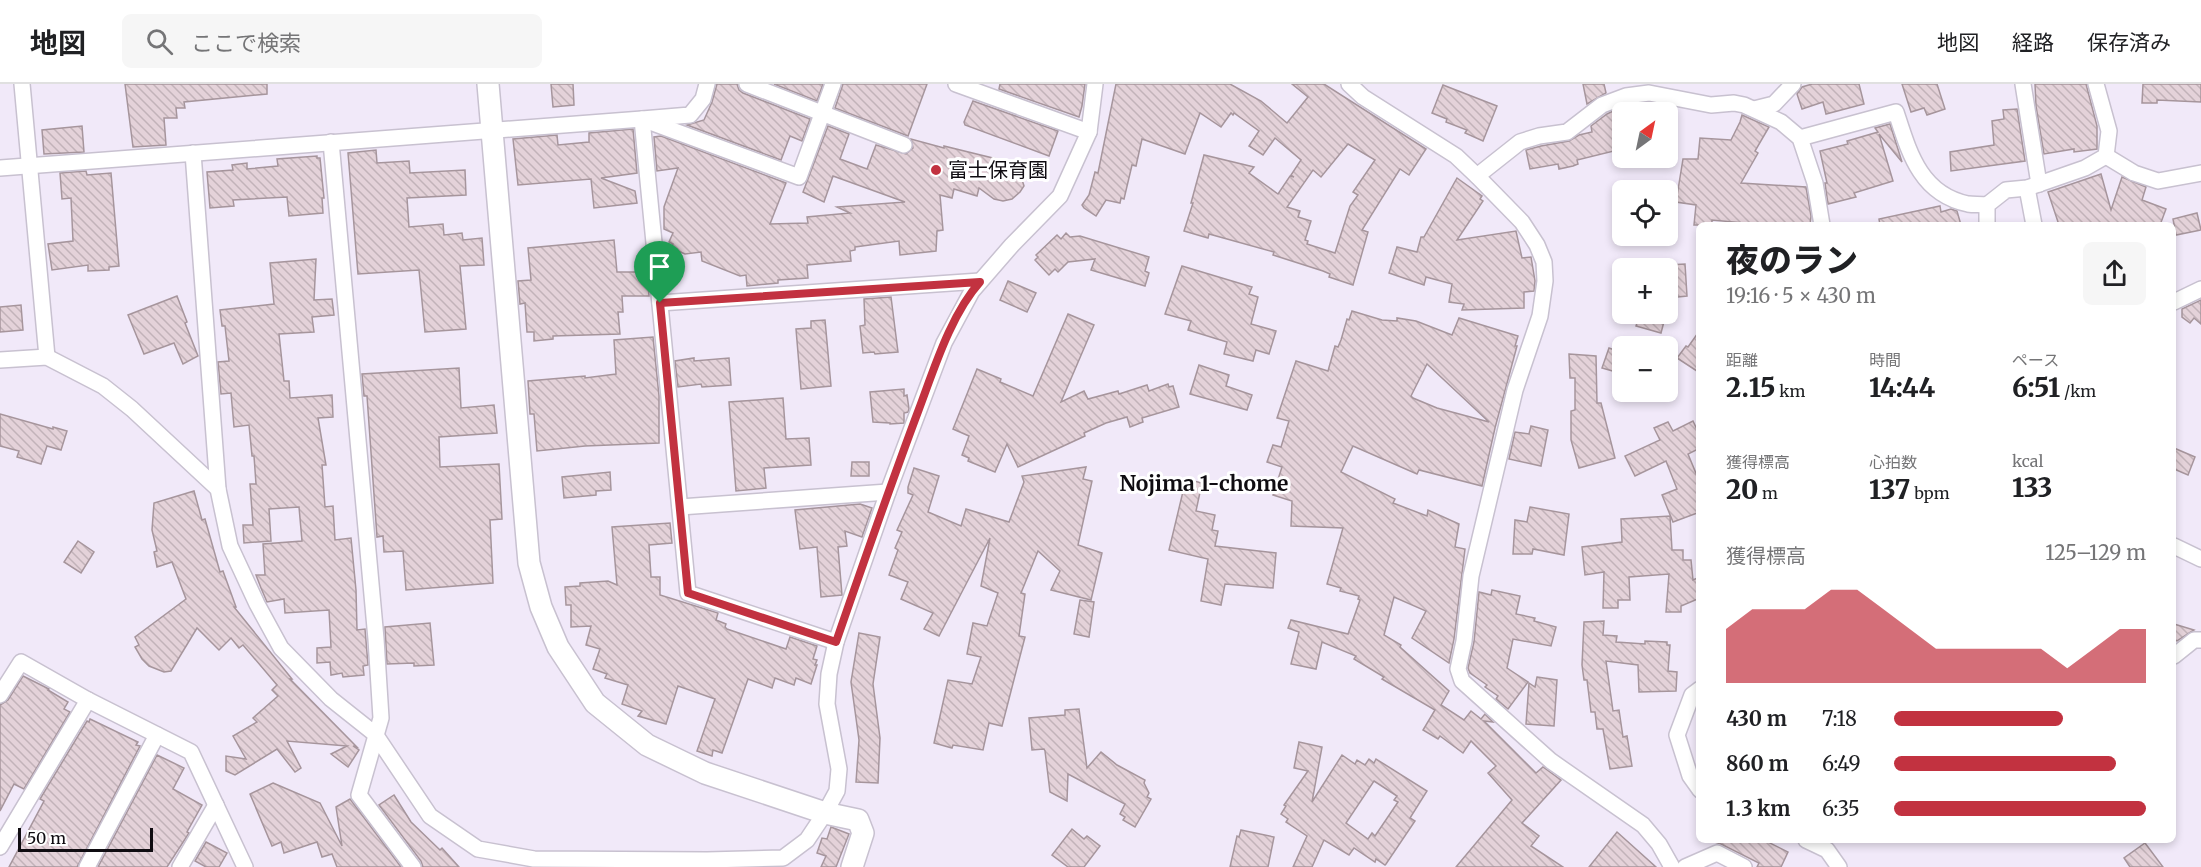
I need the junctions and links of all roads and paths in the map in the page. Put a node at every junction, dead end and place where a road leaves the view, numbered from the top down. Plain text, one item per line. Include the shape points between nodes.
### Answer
1 (22, 84) edge
2 (488, 84) edge
3 (707, 84) edge
4 (747, 84) edge
5 (833, 84) edge
6 (956, 84) edge
7 (1095, 84) edge
8 (1349, 84) edge
9 (1793, 84) edge
10 (2023, 84) edge
11 (2096, 84) edge
12 (1754, 109) junction
13 (822, 113) junction
14 (642, 119) junction
15 (493, 129) junction
16 (1089, 132) junction
17 (1800, 138) junction
18 (331, 142) junction
19 (904, 145) dead end
20 (193, 153) junction
21 (2106, 156) junction
22 (28, 166) junction
23 (0, 168) edge
24 (2201, 173) edge
25 (1477, 176) junction
26 (2033, 186) junction
27 (1987, 206) junction
28 (1822, 222) edge
29 (1987, 222) edge
30 (2034, 222) edge
31 (980, 282) junction
32 (2201, 289) edge
33 (2176, 301) edge
34 (660, 303) junction
35 (46, 357) junction
36 (2, 361) edge
37 (218, 489) junction
38 (888, 492) junction
39 (680, 507) junction
40 (2176, 547) edge
41 (2201, 559) edge
42 (2201, 640) edge
43 (836, 642) junction
44 (2176, 654) edge
45 (1696, 692) edge
46 (0, 695) edge
47 (88, 700) junction
48 (375, 734) junction
49 (157, 735) junction
50 (1696, 784) edge
51 (216, 805) junction
52 (825, 813) junction
53 (1813, 843) edge
54 (0, 847) edge
55 (589, 863) edge
56 (706, 864) edge
57 (87, 867) edge
58 (180, 867) edge
59 (245, 867) edge
60 (413, 867) edge
61 (852, 867) edge
62 (1672, 867) edge
63 (1685, 867) edge
64 (1744, 867) edge
65 (1839, 867) edge

1 - 22 street
2 - 15 street
3 - 14 street via 703,99 690,115
4 - 13 street
5 - 13 street
6 - 16 street
7 - 16 street
8 - 25 street via 1456,156
9 - 12 street via 1774,104
10 - 26 street
11 - 21 street via 2109,131
12 - 17 street
12 - 25 street via 1649,93 1626,96 1602,105 1567,132 1520,142
13 - 14 street via 799,177
13 - 19 street
14 - 15 street
14 - 34 street
15 - 18 street
15 - 52 street via 529,563 541,607 558,647 595,703 647,745 705,773
16 - 31 street via 1060,196
17 - 27 street via 1896,112 1912,159 1930,183 1956,200
17 - 28 street via 1815,183
18 - 20 street
18 - 48 street via 381,718
20 - 22 street
20 - 37 street
21 - 24 street via 2134,173 2158,181
21 - 26 street via 2085,168
22 - 23 street
22 - 35 street
25 - 62 street via 1522,222 1537,245 1544,262 1545,281 1540,316 1515,390 1471,576 1458,669 1462,681 1551,761 1643,825
26 - 27 street via 2006,190
26 - 30 street
27 - 29 street
31 - 34 street
31 - 38 street via 944,343
32 - 33 street
34 - 39 street
35 - 36 street
35 - 37 street via 103,386
37 - 48 street via 230,546 281,648 331,699
38 - 39 street
38 - 43 street
39 - 43 street via 688,593
40 - 41 street
42 - 44 street via 2194,639
43 - 52 street via 827,704 839,769 837,791
45 - 50 street via 1677,735
46 - 47 street via 21,662
47 - 49 street
47 - 54 street
48 - 55 street via 430,816 478,849
48 - 60 street via 359,795
49 - 51 street via 191,752
49 - 57 street
51 - 58 street
51 - 59 street
52 - 56 street via 807,840 783,858
52 - 61 street via 858,820 863,833
53 - 65 street via 1827,849
55 - 56 street
63 - 64 street via 1717,853

